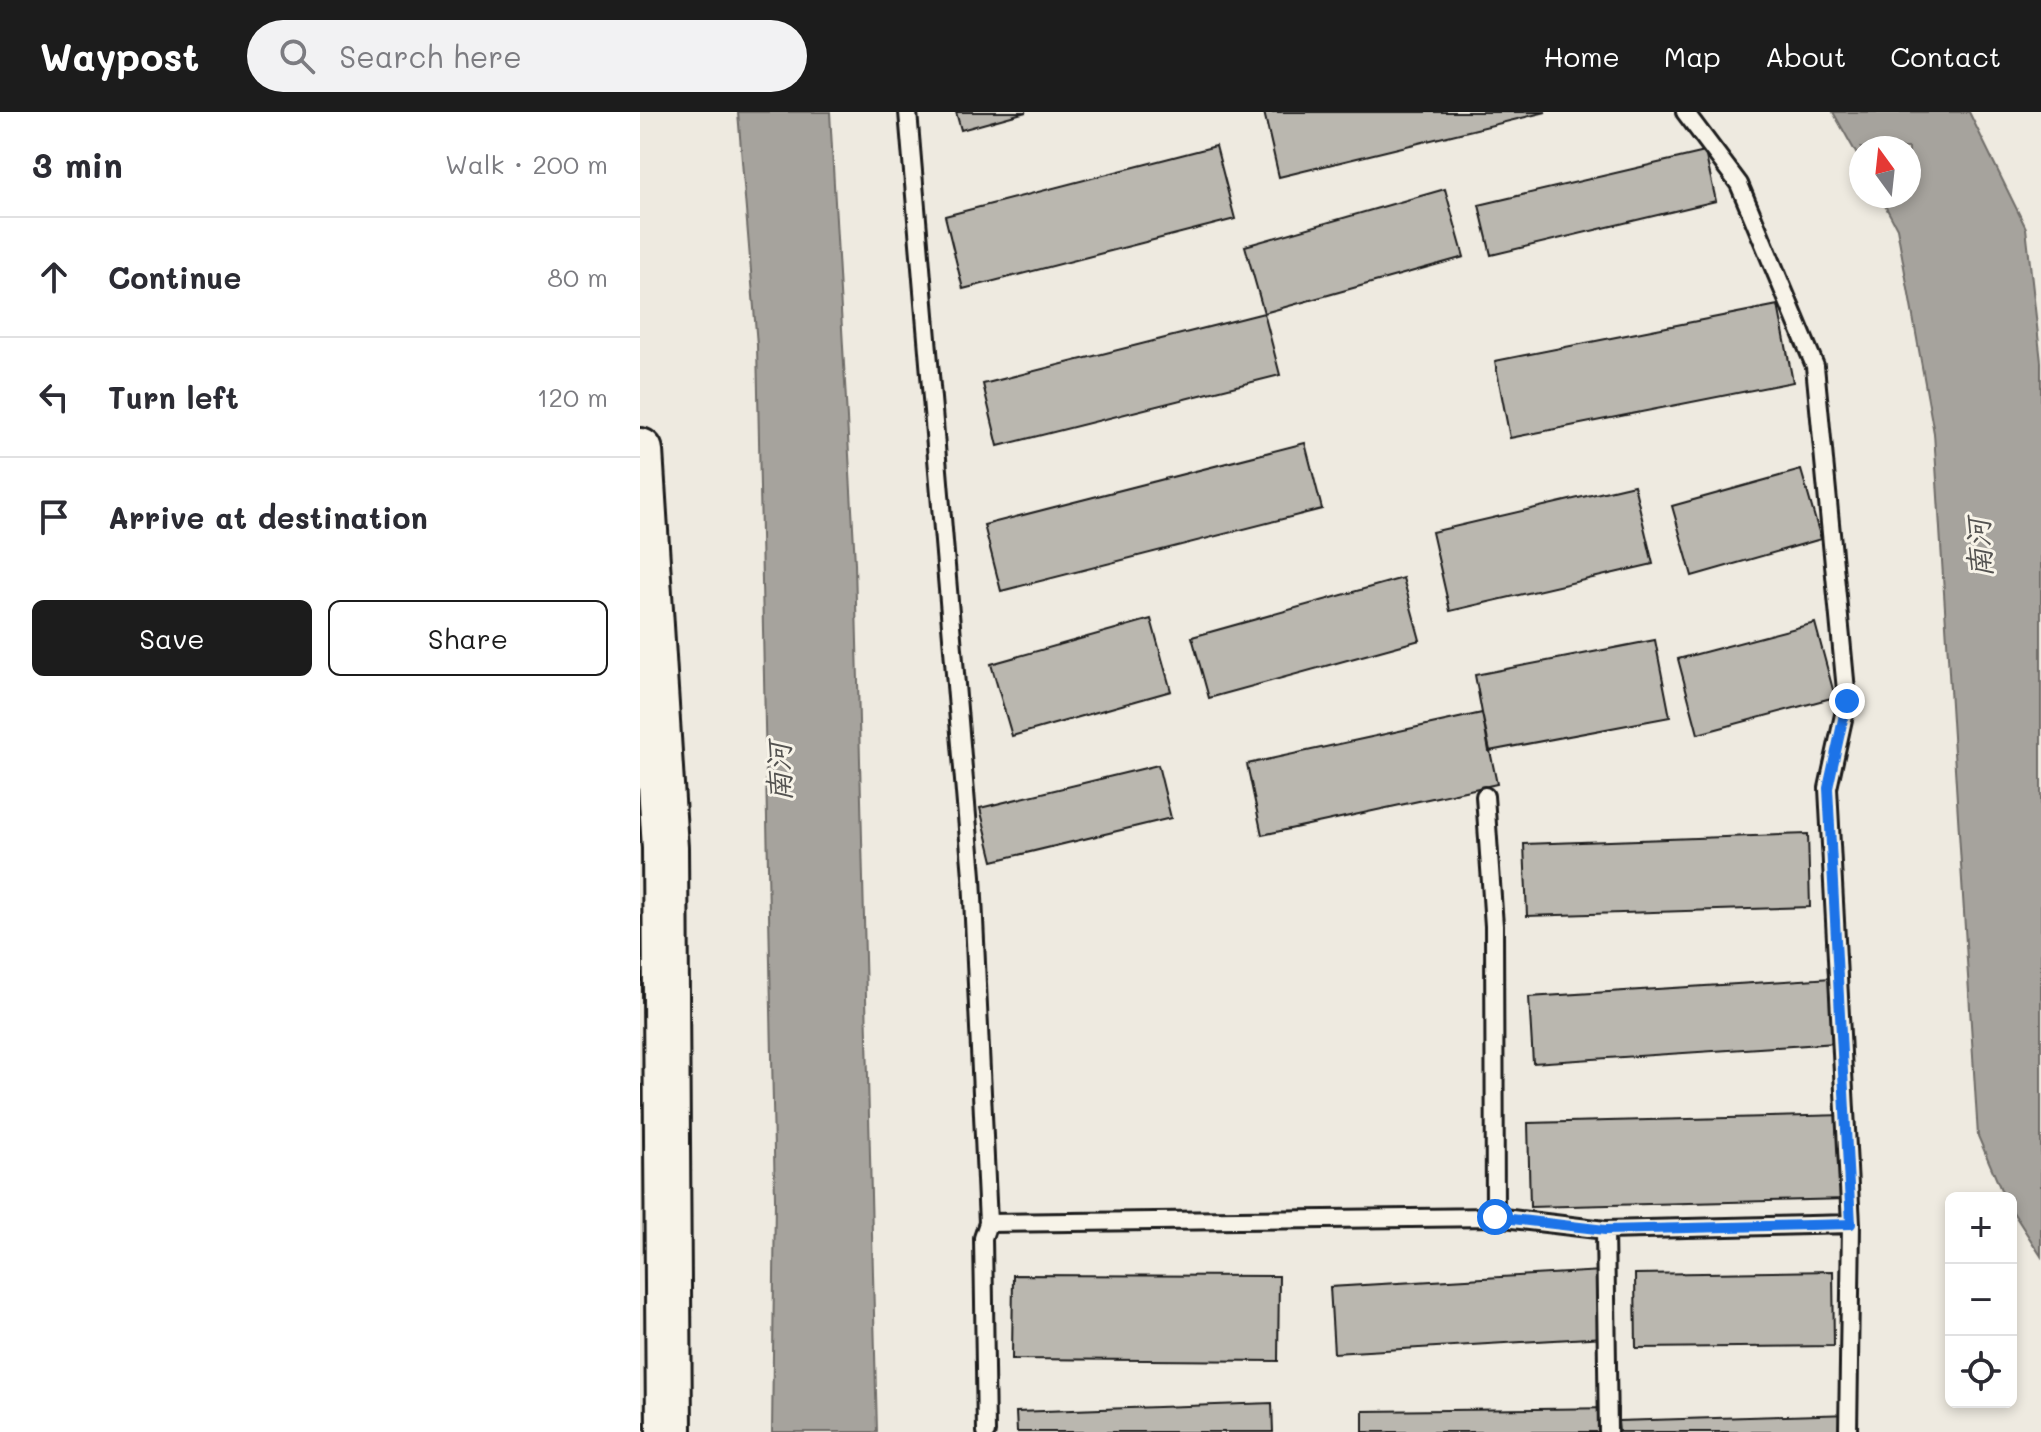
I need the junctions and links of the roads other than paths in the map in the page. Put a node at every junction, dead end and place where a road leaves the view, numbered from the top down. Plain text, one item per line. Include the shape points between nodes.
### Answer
1 (908, 112) edge
2 (1685, 112) edge
3 (640, 451) edge
4 (1485, 796) dead end
5 (653, 961) edge
6 (1495, 1217) junction
7 (988, 1223) junction
8 (1851, 1224) junction
9 (1605, 1230) junction
10 (669, 1432) edge
11 (986, 1432) edge
12 (1608, 1432) edge
13 (1848, 1432) edge

1 - 7 lane via 972,876
2 - 8 lane via 1739,184 1815,366 1847,701 1828,788
3 - 5 main road via 665,848
4 - 6 lane via 1494,926
5 - 10 main road
6 - 7 lane
6 - 9 lane
7 - 11 lane via 983,1238
8 - 9 lane
8 - 13 lane
9 - 12 lane

